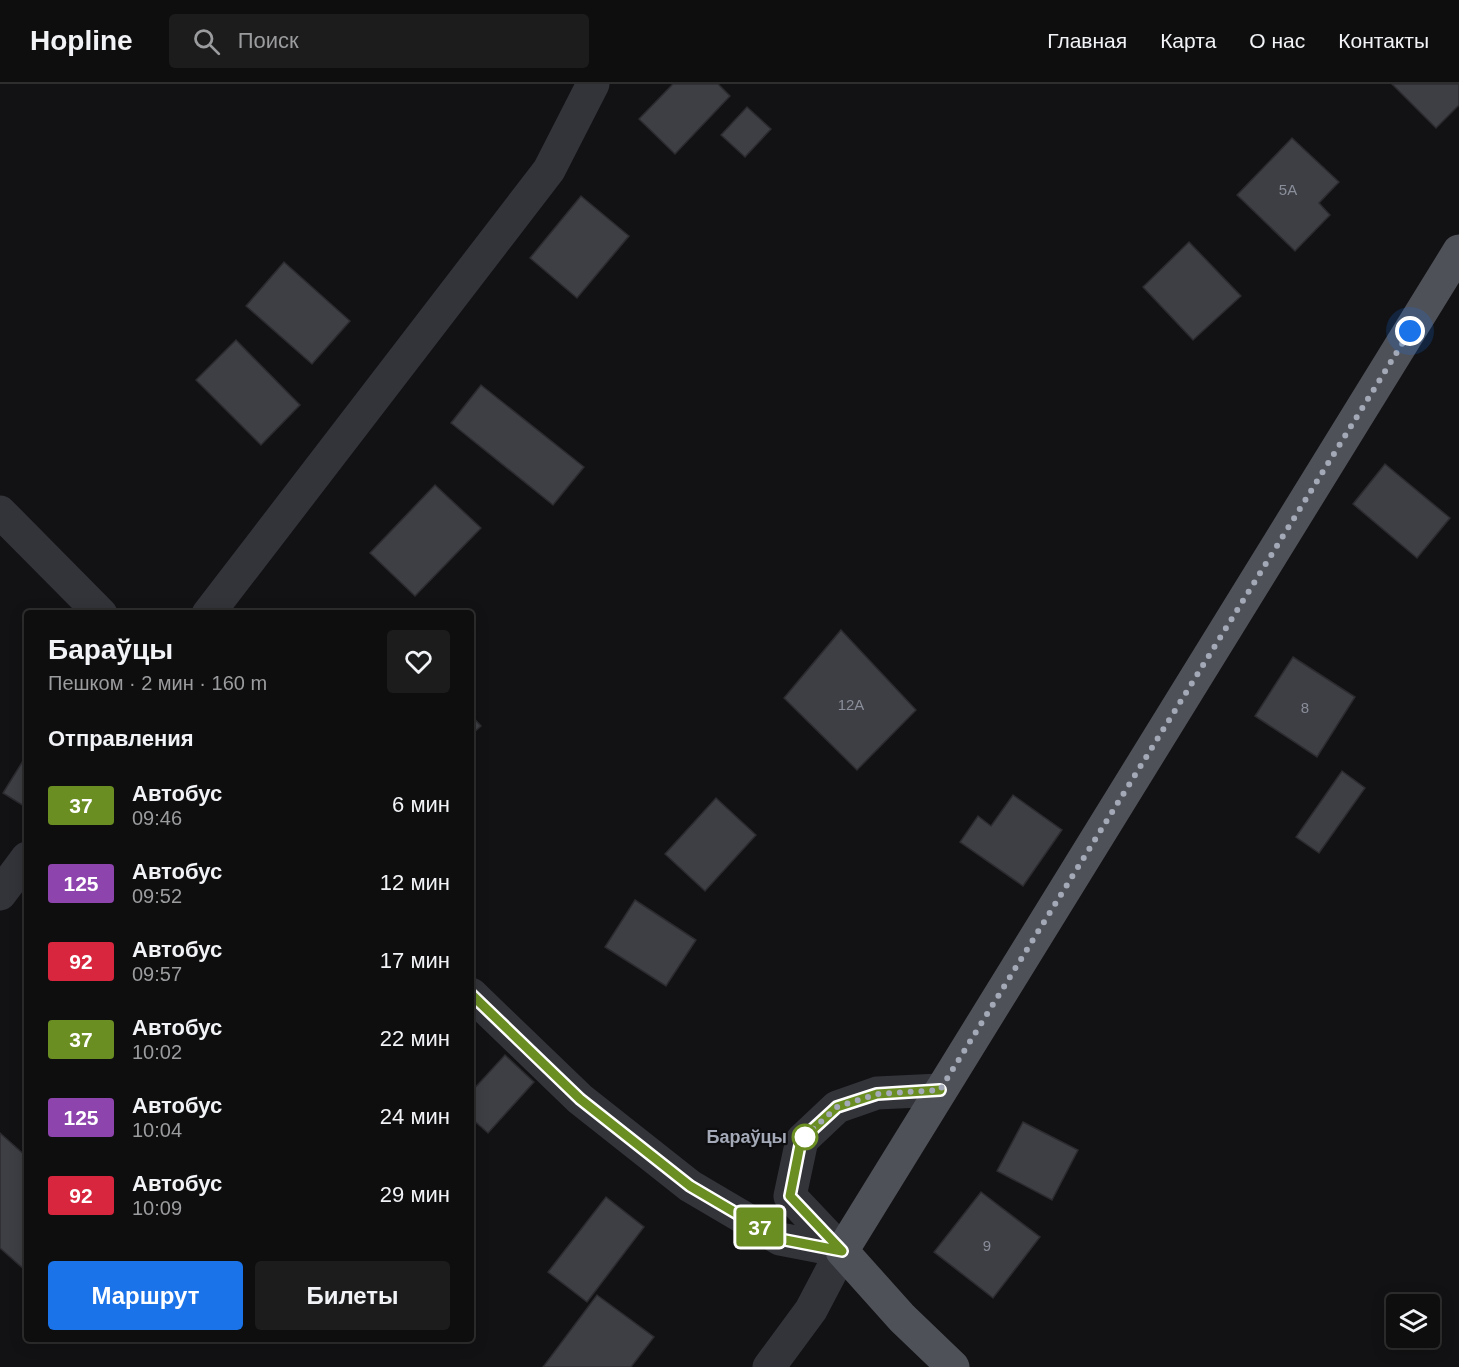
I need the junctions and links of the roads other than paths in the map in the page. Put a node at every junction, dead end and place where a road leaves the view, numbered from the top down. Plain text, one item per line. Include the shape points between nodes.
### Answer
1 (594, 84) edge
2 (1459, 251) edge
3 (0, 512) edge
4 (97, 610) edge
5 (211, 610) edge
6 (24, 862) edge
7 (0, 894) edge
8 (474, 997) edge
9 (940, 1090) junction
10 (842, 1251) junction
11 (769, 1367) edge
12 (953, 1367) edge

1 - 5 street via 549,170
2 - 9 main road
3 - 4 street
6 - 7 street
8 - 10 street via 580,1099 690,1186 780,1239
9 - 10 main road
9 - 10 street via 877,1094 837,1107 801,1140 790,1196
10 - 11 street via 811,1310
10 - 12 main road

